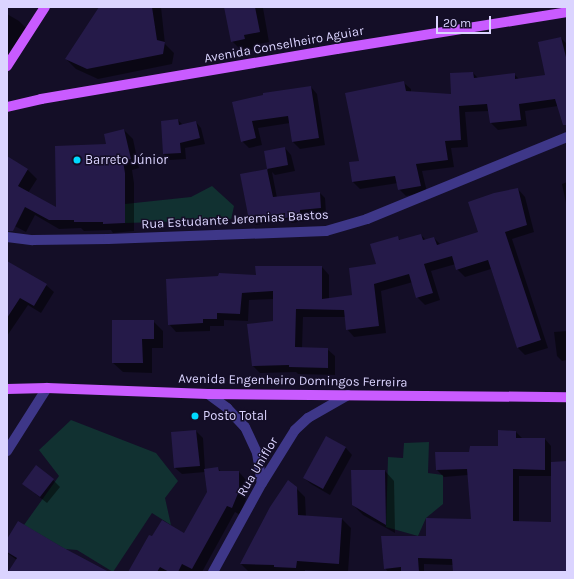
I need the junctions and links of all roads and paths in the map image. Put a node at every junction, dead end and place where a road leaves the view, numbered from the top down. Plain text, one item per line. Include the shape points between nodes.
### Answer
1 (45, 7) edge
2 (567, 12) edge
3 (7, 66) edge
4 (7, 107) edge
5 (567, 137) edge
6 (7, 237) edge
7 (7, 385) edge
8 (47, 388) junction
9 (7, 389) edge
10 (18, 389) junction
11 (208, 394) junction
12 (348, 396) junction
13 (567, 397) edge
14 (7, 451) edge
15 (262, 483) junction
16 (213, 572) edge

1 - 3 main road
2 - 4 main road, Avenida Conselheiro Aguiar via 41,99
5 - 6 street, Rua Estudante Jeremias Bastos via 367,219 326,231 108,239 33,240
7 - 10 main road, Avenida Engenheiro Domingos Ferreira
8 - 10 main road, Avenida Engenheiro Domingos Ferreira
8 - 11 main road, Avenida Engenheiro Domingos Ferreira
8 - 14 street
9 - 10 main road, Avenida Engenheiro Domingos Ferreira
11 - 12 main road, Avenida Engenheiro Domingos Ferreira
11 - 15 street via 227,408 244,427 257,454
12 - 13 main road, Avenida Engenheiro Domingos Ferreira
12 - 15 street, Rua Uniflor via 301,424 283,447
15 - 16 street, Rua Uniflor

